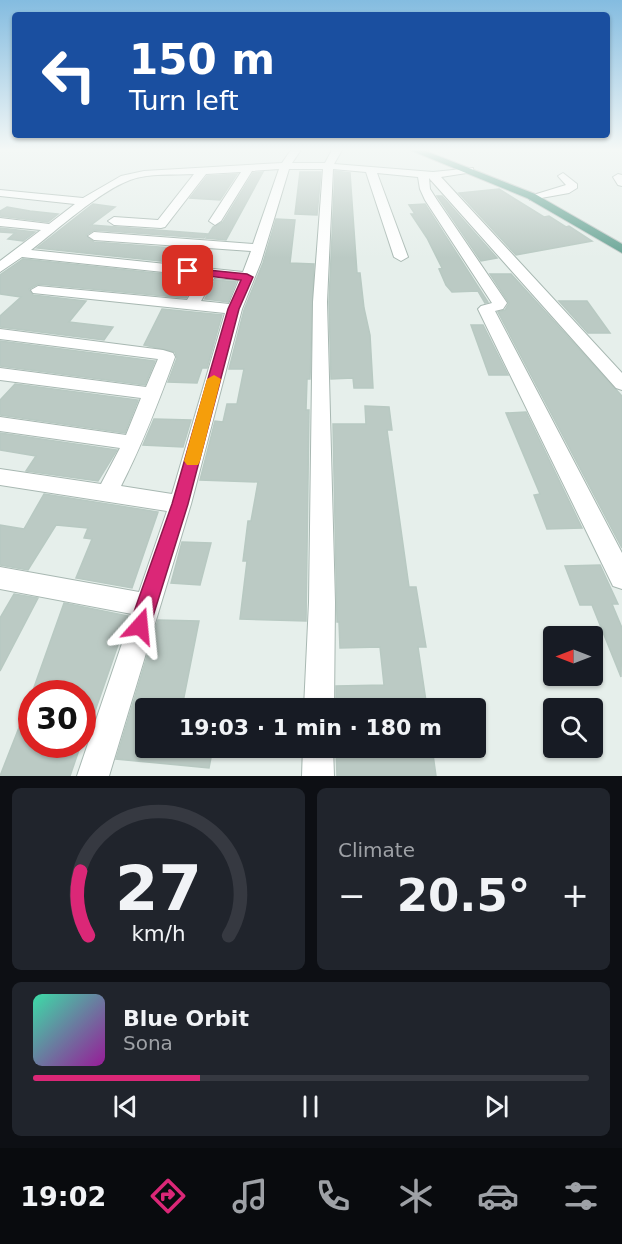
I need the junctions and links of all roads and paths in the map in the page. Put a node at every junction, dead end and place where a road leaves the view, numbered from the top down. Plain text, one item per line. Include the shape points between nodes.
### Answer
1 (111, 186) edge
2 (191, 186) edge
3 (237, 186) edge
4 (278, 186) edge
5 (330, 186) edge
6 (376, 186) edge
7 (426, 186) edge
8 (438, 186) edge
9 (507, 186) edge
10 (573, 186) edge
11 (0, 193) edge
12 (534, 198) junction
13 (84, 202) junction
14 (114, 221) dead end
15 (215, 221) dead end
16 (0, 222) edge
17 (52, 228) junction
18 (94, 236) dead end
19 (258, 248) junction
20 (622, 249) edge
21 (401, 257) dead end
22 (7, 260) edge
23 (210, 273) junction
24 (247, 277) junction
25 (38, 290) dead end
26 (190, 305) junction
27 (234, 309) junction
28 (0, 334) edge
29 (0, 374) edge
30 (622, 384) edge
31 (154, 394) junction
32 (0, 424) edge
33 (133, 443) junction
34 (0, 477) edge
35 (106, 494) junction
36 (180, 504) junction
37 (0, 578) edge
38 (622, 578) edge
39 (146, 605) junction
40 (319, 698) edge
41 (318, 758) edge
42 (93, 776) edge
43 (318, 776) edge

1 - 13 street
2 - 14 street via 161,224
3 - 15 street
4 - 19 street
5 - 40 street via 320,302
6 - 21 street
7 - 38 street via 500,303 486,309
8 - 30 street
9 - 12 main road
10 - 12 street
11 - 13 street
12 - 20 main road
13 - 17 street
16 - 17 street
17 - 22 street
18 - 19 street
19 - 24 street
22 - 23 street
23 - 24 street
23 - 26 street
24 - 27 street
25 - 26 street
26 - 27 street
27 - 36 street
28 - 31 street via 166,356
29 - 31 street
31 - 33 street
32 - 33 street
33 - 35 street
34 - 35 street
35 - 36 street
36 - 39 street
37 - 39 street
39 - 42 street
41 - 43 street

